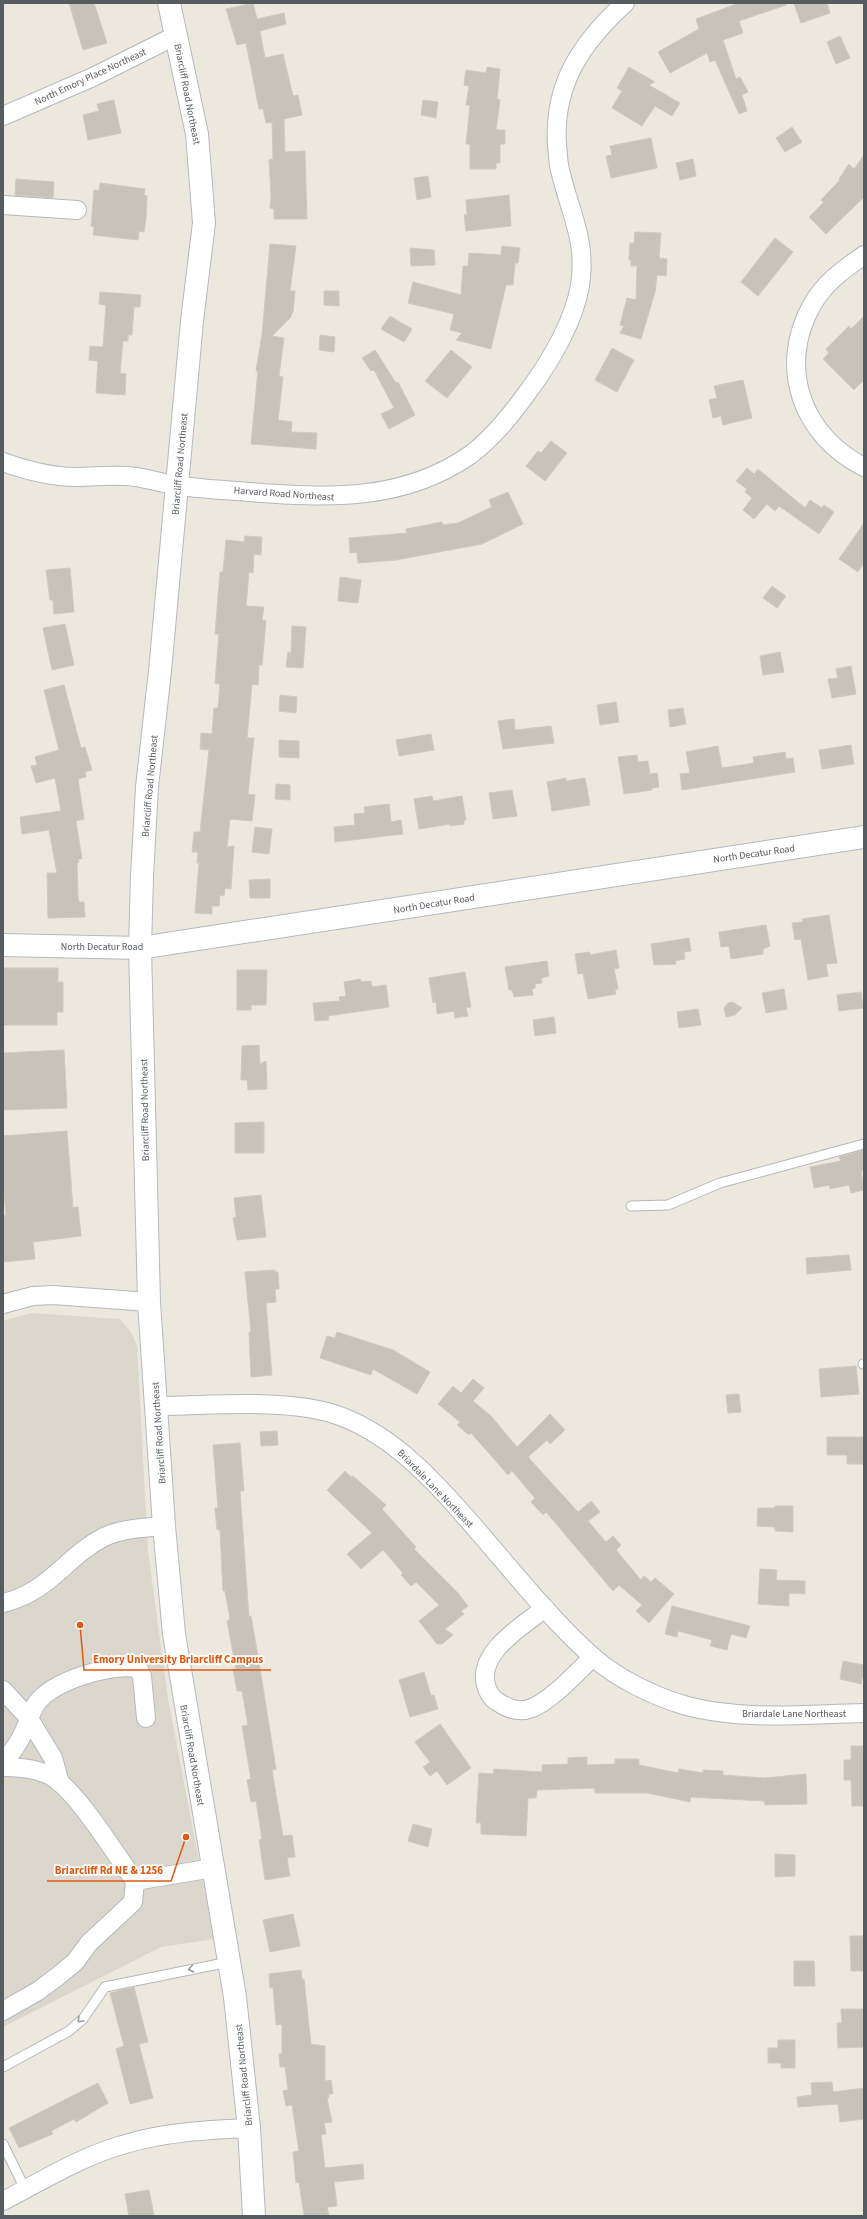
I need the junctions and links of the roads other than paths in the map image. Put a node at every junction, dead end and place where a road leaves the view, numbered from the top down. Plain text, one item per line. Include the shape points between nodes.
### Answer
1 (169, 3) edge
2 (625, 3) edge
3 (177, 35) junction
4 (3, 116) edge
5 (3, 205) edge
6 (77, 210) dead end
7 (864, 255) edge
8 (3, 462) edge
9 (864, 467) edge
10 (177, 486) junction
11 (864, 837) edge
12 (3, 945) edge
13 (140, 948) junction
14 (864, 1144) edge
15 (631, 1206) dead end
16 (149, 1302) junction
17 (3, 1304) edge
18 (157, 1406) junction
19 (164, 1526) junction
20 (3, 1603) edge
21 (545, 1608) junction
22 (593, 1658) junction
23 (3, 1690) edge
24 (864, 1713) edge
25 (28, 1717) junction
26 (146, 1718) dead end
27 (3, 1762) edge
28 (3, 1767) edge
29 (60, 1783) junction
30 (213, 1868) junction
31 (135, 1881) junction
32 (230, 1962) junction
33 (3, 2011) edge
34 (3, 2067) edge
35 (249, 2128) junction
36 (3, 2144) edge
37 (25, 2190) junction
38 (3, 2201) edge
39 (254, 2216) edge

1 - 3 main road, Briarcliff Road Northeast
2 - 10 street, Harvard Road Northeast via 592,36 575,60 559,106 559,168 581,240 579,289 574,308 552,355 541,375 509,418 470,455 447,468 400,487 373,493 312,497
3 - 4 street, North Emory Place Northeast via 92,77
3 - 10 main road, Briarcliff Road Northeast via 197,134 204,223
5 - 6 street
7 - 9 street via 833,279 811,305 798,348 796,377 798,391 810,418 836,448
8 - 10 street, Harvard Road Northeast via 44,473 75,477 101,474 135,477
10 - 13 main road, Briarcliff Road Northeast via 148,787
11 - 13 main road, North Decatur Road
12 - 13 main road, North Decatur Road
13 - 16 main road, Briarcliff Road Northeast
14 - 15 lane via 720,1183 668,1205
16 - 17 street via 53,1295 33,1296
16 - 18 main road, Briarcliff Road Northeast
18 - 19 main road, Briarcliff Road Northeast
18 - 21 street, Briardale Lane Northeast via 271,1405 307,1408 334,1414 357,1424 393,1444 449,1498
19 - 20 street via 129,1530 105,1537 85,1550 46,1583 22,1598
19 - 30 main road, Briarcliff Road Northeast via 176,1642
21 - 22 street, Briardale Lane Northeast
21 - 22 street via 491,1654 483,1676 487,1689 495,1700 508,1708 532,1708 543,1702
22 - 24 street, Briardale Lane Northeast via 642,1688 689,1706 754,1715
23 - 25 street
25 - 26 street via 51,1689 93,1673 125,1666 138,1668 142,1676
25 - 27 street via 19,1741
25 - 29 street via 53,1758
28 - 29 street via 22,1767 38,1771
29 - 31 street via 71,1794
30 - 31 street
30 - 32 main road, Briarcliff Road Northeast
31 - 33 street via 133,1902 89,1943 75,1962 38,1991
32 -> 34 lane via 105,1987 83,2019 70,2031
32 - 35 main road, Briarcliff Road Northeast
35 - 37 street via 172,2135 123,2145 84,2160
35 - 39 main road, Briarcliff Road Northeast
36 - 37 lane
37 - 38 street

